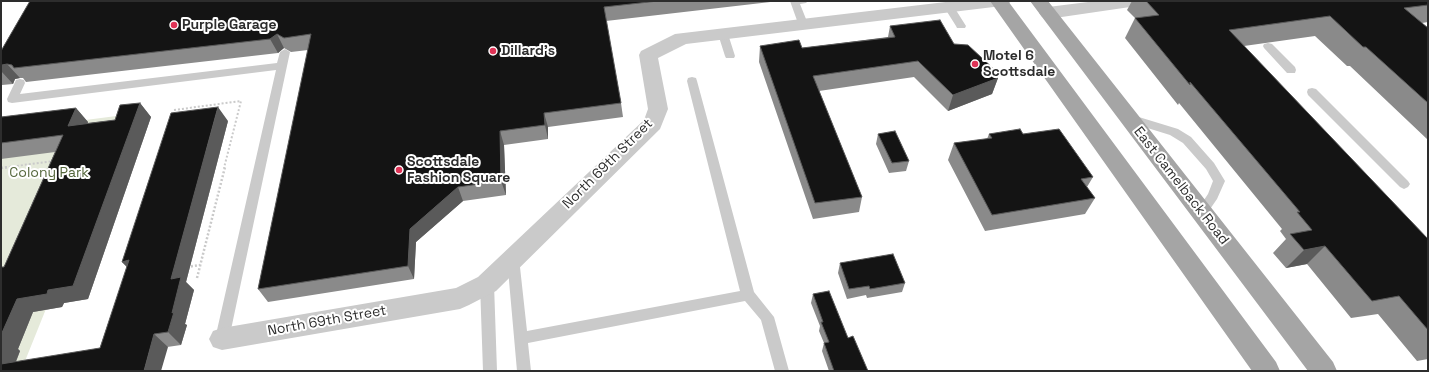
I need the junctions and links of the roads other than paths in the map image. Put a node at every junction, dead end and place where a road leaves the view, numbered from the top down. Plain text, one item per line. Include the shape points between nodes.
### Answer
1 (803, 1) edge
2 (1000, 1) edge
3 (1138, 1) edge
4 (1043, 7) edge
5 (949, 8) junction
6 (803, 24) junction
7 (960, 26) dead end
8 (723, 34) junction
9 (1268, 46) dead end
10 (285, 52) edge
11 (730, 56) dead end
12 (282, 66) junction
13 (1291, 70) dead end
14 (692, 81) dead end
15 (20, 83) dead end
16 (1312, 92) dead end
17 (1128, 118) junction
18 (1404, 184) dead end
19 (1202, 212) junction
20 (513, 258) junction
21 (487, 284) junction
22 (748, 295) junction
23 (522, 338) junction
24 (222, 339) joint
25 (490, 371) edge
26 (524, 371) edge
27 (782, 371) edge
28 (1267, 371) edge
29 (1324, 371) edge

1 - 6 lane via 794,2
2 - 5 street, North 69th Street
2 - 28 main road
3 - 4 street
4 - 17 main road, East Camelback Road
5 - 6 street, North 69th Street
5 - 7 lane
6 - 8 street, North 69th Street
8 - 11 lane
8 - 20 street, North 69th Street via 682,38 648,55 658,109 653,124
9 - 13 lane
10 - 12 lane
12 - 15 lane via 12,99
12 - 24 lane
14 - 22 lane
16 - 18 lane
17 - 19 main road, East Camelback Road
17 - 19 lane via 1174,132 1187,140 1210,166 1219,181
19 - 29 main road, East Camelback Road
20 - 21 street, North 69th Street
20 - 23 lane
21 - 24 street, North 69th Street via 460,298
21 - 25 lane
22 - 23 lane
22 - 27 lane via 767,317
23 - 26 lane

